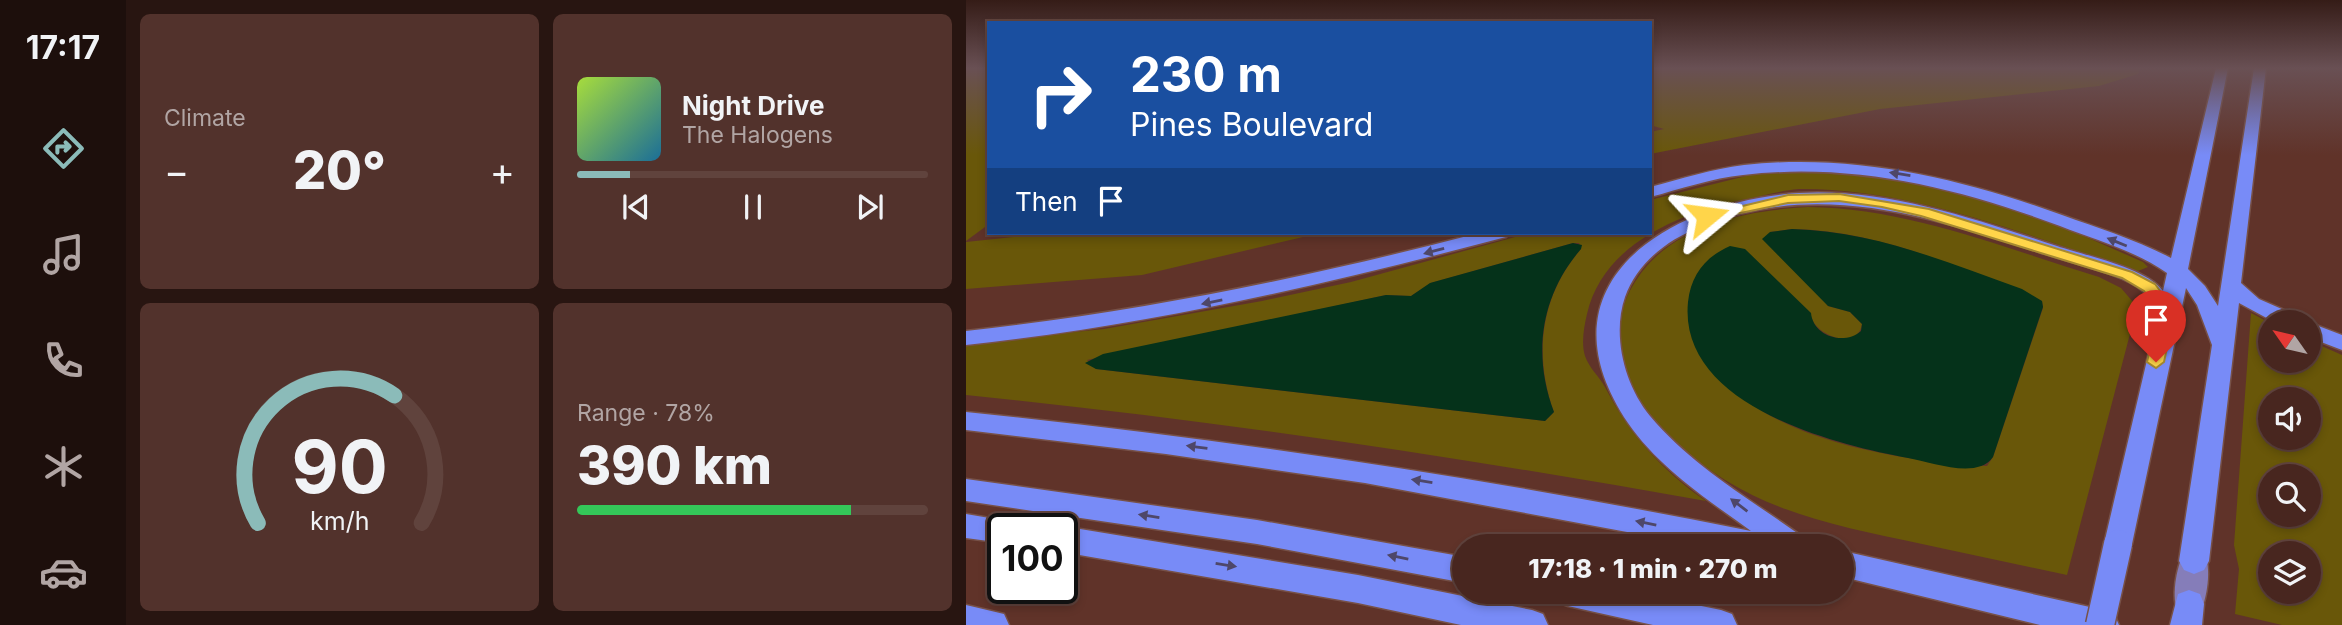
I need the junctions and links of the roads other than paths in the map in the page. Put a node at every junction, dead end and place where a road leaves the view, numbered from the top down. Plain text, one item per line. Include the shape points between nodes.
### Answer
1 (2216, 97) edge
2 (2256, 97) edge
3 (1652, 192) edge
4 (1492, 235) edge
5 (2178, 272) junction
6 (2230, 284) junction
7 (2265, 310) edge
8 (2167, 311) junction
9 (2321, 334) edge
10 (966, 338) edge
11 (2342, 343) edge
12 (2223, 345) junction
13 (966, 421) edge
14 (966, 490) edge
15 (966, 526) edge
16 (987, 529) edge
17 (1698, 534) edge
18 (1777, 534) edge
19 (1078, 542) edge
20 (2194, 561) joint
21 (1854, 567) edge
22 (1452, 568) edge
23 (1624, 604) edge
24 (2187, 615) edge
25 (966, 621) edge
26 (993, 625) edge
27 (1531, 625) edge
28 (1721, 625) edge
29 (2101, 625) edge

1 - 5 highway
2 - 6 highway
5 -> 3 highway via 2138,250 2004,198 1897,173 1815,167 1745,170
4 -> 10 highway via 1200,305
5 - 8 highway
5 - 12 highway via 2204,299
6 - 7 highway
6 - 12 highway
18 -> 8 highway via 1664,448 1627,401 1616,374 1607,334 1612,297 1640,256 1669,234 1707,216 1765,202 1819,197 1882,203 2127,275 2150,287
8 - 29 highway, bridge
9 - 11 highway
12 - 20 highway
17 -> 13 highway via 1267,456
22 -> 14 highway via 1257,532
15 - 16 highway
19 -> 27 highway via 1345,586
20 - 24 main road
21 - 29 highway
23 - 28 highway
25 - 26 highway

